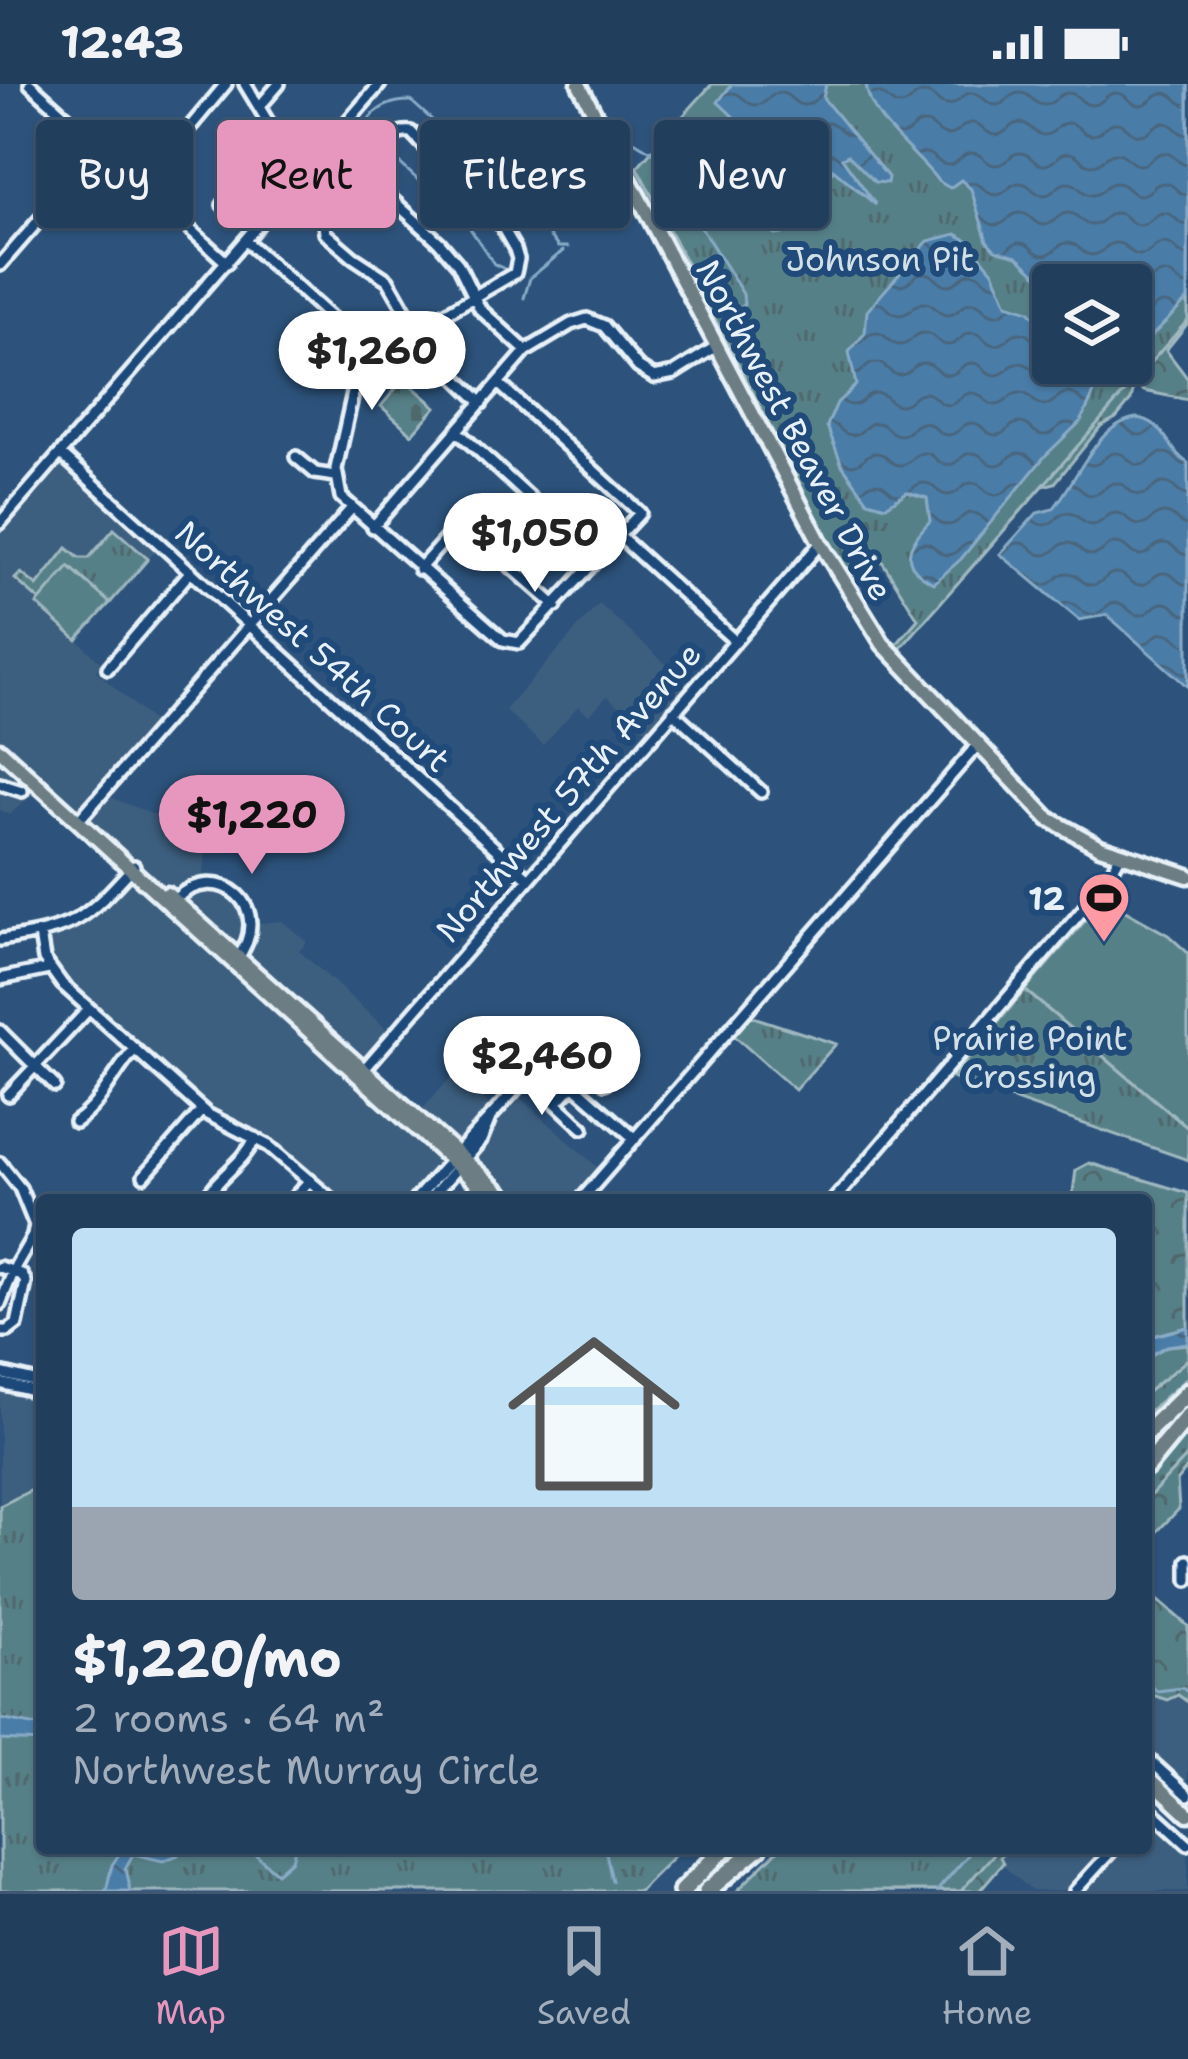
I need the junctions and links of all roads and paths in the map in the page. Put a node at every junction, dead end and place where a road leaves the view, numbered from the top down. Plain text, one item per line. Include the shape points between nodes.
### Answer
1 (30, 84) edge
2 (226, 84) edge
3 (245, 84) edge
4 (278, 84) edge
5 (380, 84) edge
6 (579, 84) edge
7 (259, 106) junction
8 (69, 120) edge
9 (270, 120) edge
10 (349, 120) edge
11 (193, 123) edge
12 (396, 133) edge
13 (396, 204) edge
14 (36, 224) edge
15 (188, 228) edge
16 (259, 228) edge
17 (324, 228) edge
18 (247, 242) junction
19 (227, 263) junction
20 (0, 265) edge
21 (472, 298) junction
22 (416, 327) junction
23 (365, 339) junction
24 (718, 346) junction
25 (526, 351) junction
26 (498, 383) junction
27 (482, 403) junction
28 (457, 431) junction
29 (61, 454) junction
30 (296, 457) dead end
31 (335, 476) junction
32 (351, 508) junction
33 (0, 524) edge
34 (373, 527) junction
35 (620, 536) junction
36 (820, 544) junction
37 (598, 560) junction
38 (418, 568) junction
39 (191, 571) junction
40 (556, 606) junction
41 (249, 624) junction
42 (735, 641) junction
43 (108, 668) dead end
44 (673, 712) junction
45 (976, 747) junction
46 (0, 750) edge
47 (0, 784) edge
48 (22, 791) dead end
49 (761, 792) dead end
50 (79, 820) junction
51 (1120, 854) junction
52 (132, 868) junction
53 (1188, 876) edge
54 (529, 879) junction
55 (171, 903) junction
56 (40, 934) junction
57 (0, 940) edge
58 (236, 960) junction
59 (50, 969) junction
60 (0, 979) edge
61 (89, 1009) junction
62 (0, 1031) edge
63 (608, 1048) dead end
64 (135, 1049) junction
65 (37, 1067) junction
66 (554, 1068) dead end
67 (590, 1068) junction
68 (361, 1073) junction
69 (529, 1077) junction
70 (605, 1082) dead end
71 (574, 1085) junction
72 (55, 1086) dead end
73 (8, 1095) dead end
74 (559, 1100) junction
75 (202, 1110) junction
76 (75, 1122) dead end
77 (583, 1128) dead end
78 (255, 1138) junction
79 (635, 1139) junction
80 (458, 1160) junction
81 (0, 1163) edge
82 (144, 1177) dead end
83 (310, 1180) junction
84 (209, 1194) edge
85 (297, 1194) edge
86 (325, 1194) edge
87 (421, 1194) edge
88 (433, 1194) edge
89 (489, 1194) edge
90 (501, 1194) edge
91 (586, 1194) edge
92 (839, 1194) edge
93 (0, 1267) edge
94 (12, 1272) junction
95 (0, 1304) edge
96 (0, 1331) edge
97 (0, 1373) edge
98 (36, 1381) edge
99 (0, 1383) edge
100 (1188, 1388) edge
101 (36, 1392) edge
102 (1188, 1415) edge
103 (1152, 1416) edge
104 (1152, 1427) edge
105 (1152, 1448) edge
106 (1152, 1460) edge
107 (1188, 1795) edge
108 (1156, 1799) edge
109 (1188, 1814) edge
110 (1188, 1824) edge
111 (1188, 1844) edge
112 (711, 1854) edge
113 (719, 1854) edge
114 (740, 1854) edge
115 (750, 1854) edge
116 (1109, 1854) edge
117 (679, 1891) edge
118 (704, 1891) edge
119 (1076, 1891) edge

1 - 8 street
2 - 11 street
3 - 7 street
4 - 7 street
5 - 10 street
6 - 24 main road, Northwest Beaver Drive
7 - 9 street
12 - 21 street via 411,132 489,204 515,249 511,278
13 - 21 street via 448,250
14 - 20 street
15 - 19 street
16 - 18 street
17 - 22 street via 388,280
18 - 19 street
18 - 23 street via 339,326
19 - 29 street
21 - 22 street
21 - 25 street
22 - 23 street via 392,339
22 - 27 street via 434,358
23 - 31 street
24 - 25 street via 654,377 604,326 587,320
24 - 36 main road, Northwest Beaver Drive
25 - 26 street
26 - 27 street
26 - 35 street via 640,513
27 - 28 street
28 - 34 street
28 - 37 street
29 - 33 street
29 - 39 street, Northwest 54th Court
30 - 31 street via 315,473
31 - 32 street
32 - 34 street
32 - 41 street
34 - 38 street
35 - 37 street
35 - 42 street
36 - 42 street, Northwest 57th Avenue
36 - 45 main road, Northwest Beaver Drive via 888,650
37 - 40 street
38 - 40 street via 503,640 519,643
38 - 40 street via 453,531 467,528
39 - 41 street, Northwest 54th Court
39 - 43 street
41 - 50 street
41 - 54 street, Northwest 54th Court
42 - 44 street, Northwest 57th Avenue
44 - 49 street
44 - 54 street, Northwest 57th Avenue
45 - 51 main road, Northwest Beaver Drive via 1049,819
45 - 79 street
46 - 50 main road
47 - 48 street
50 - 52 main road
51 - 53 main road, Northwest Beaver Drive
51 - 92 street via 1104,885
52 - 55 main road
52 - 56 street via 84,918
54 - 68 street, Northwest 57th Avenue
55 - 58 main road
55 - 58 street via 207,884 235,892 250,924
56 - 57 street
56 - 59 street
58 - 68 main road
59 - 60 street
59 - 61 street
61 - 64 street
61 - 65 street
62 - 65 street
63 - 67 street
64 - 75 street
64 - 76 street
65 - 72 street
65 - 73 street
66 - 71 street
67 - 69 street via 562,1039
67 - 70 street
67 - 71 street
68 - 80 main road
69 - 74 street
69 - 80 street
71 - 74 street
71 - 79 street
74 - 77 street
75 - 78 street
75 - 82 street
78 - 83 street
78 - 84 street
79 - 91 street
80 - 87 street
80 - 88 street
80 - 89 main road
80 - 90 main road
81 - 94 street via 35,1225
83 - 85 street
83 - 86 street
93 - 94 street
94 - 95 street
94 - 96 street via 26,1279 23,1298 17,1324
97 - 98 street
99 - 101 street
100 - 103 highway
100 - 104 highway
102 - 105 highway
102 - 106 highway
107 - 108 street
108 - 109 main road
108 - 110 main road
108 - 111 street
112 - 117 highway
113 - 117 highway
114 - 118 highway
115 - 118 highway
116 - 119 street

